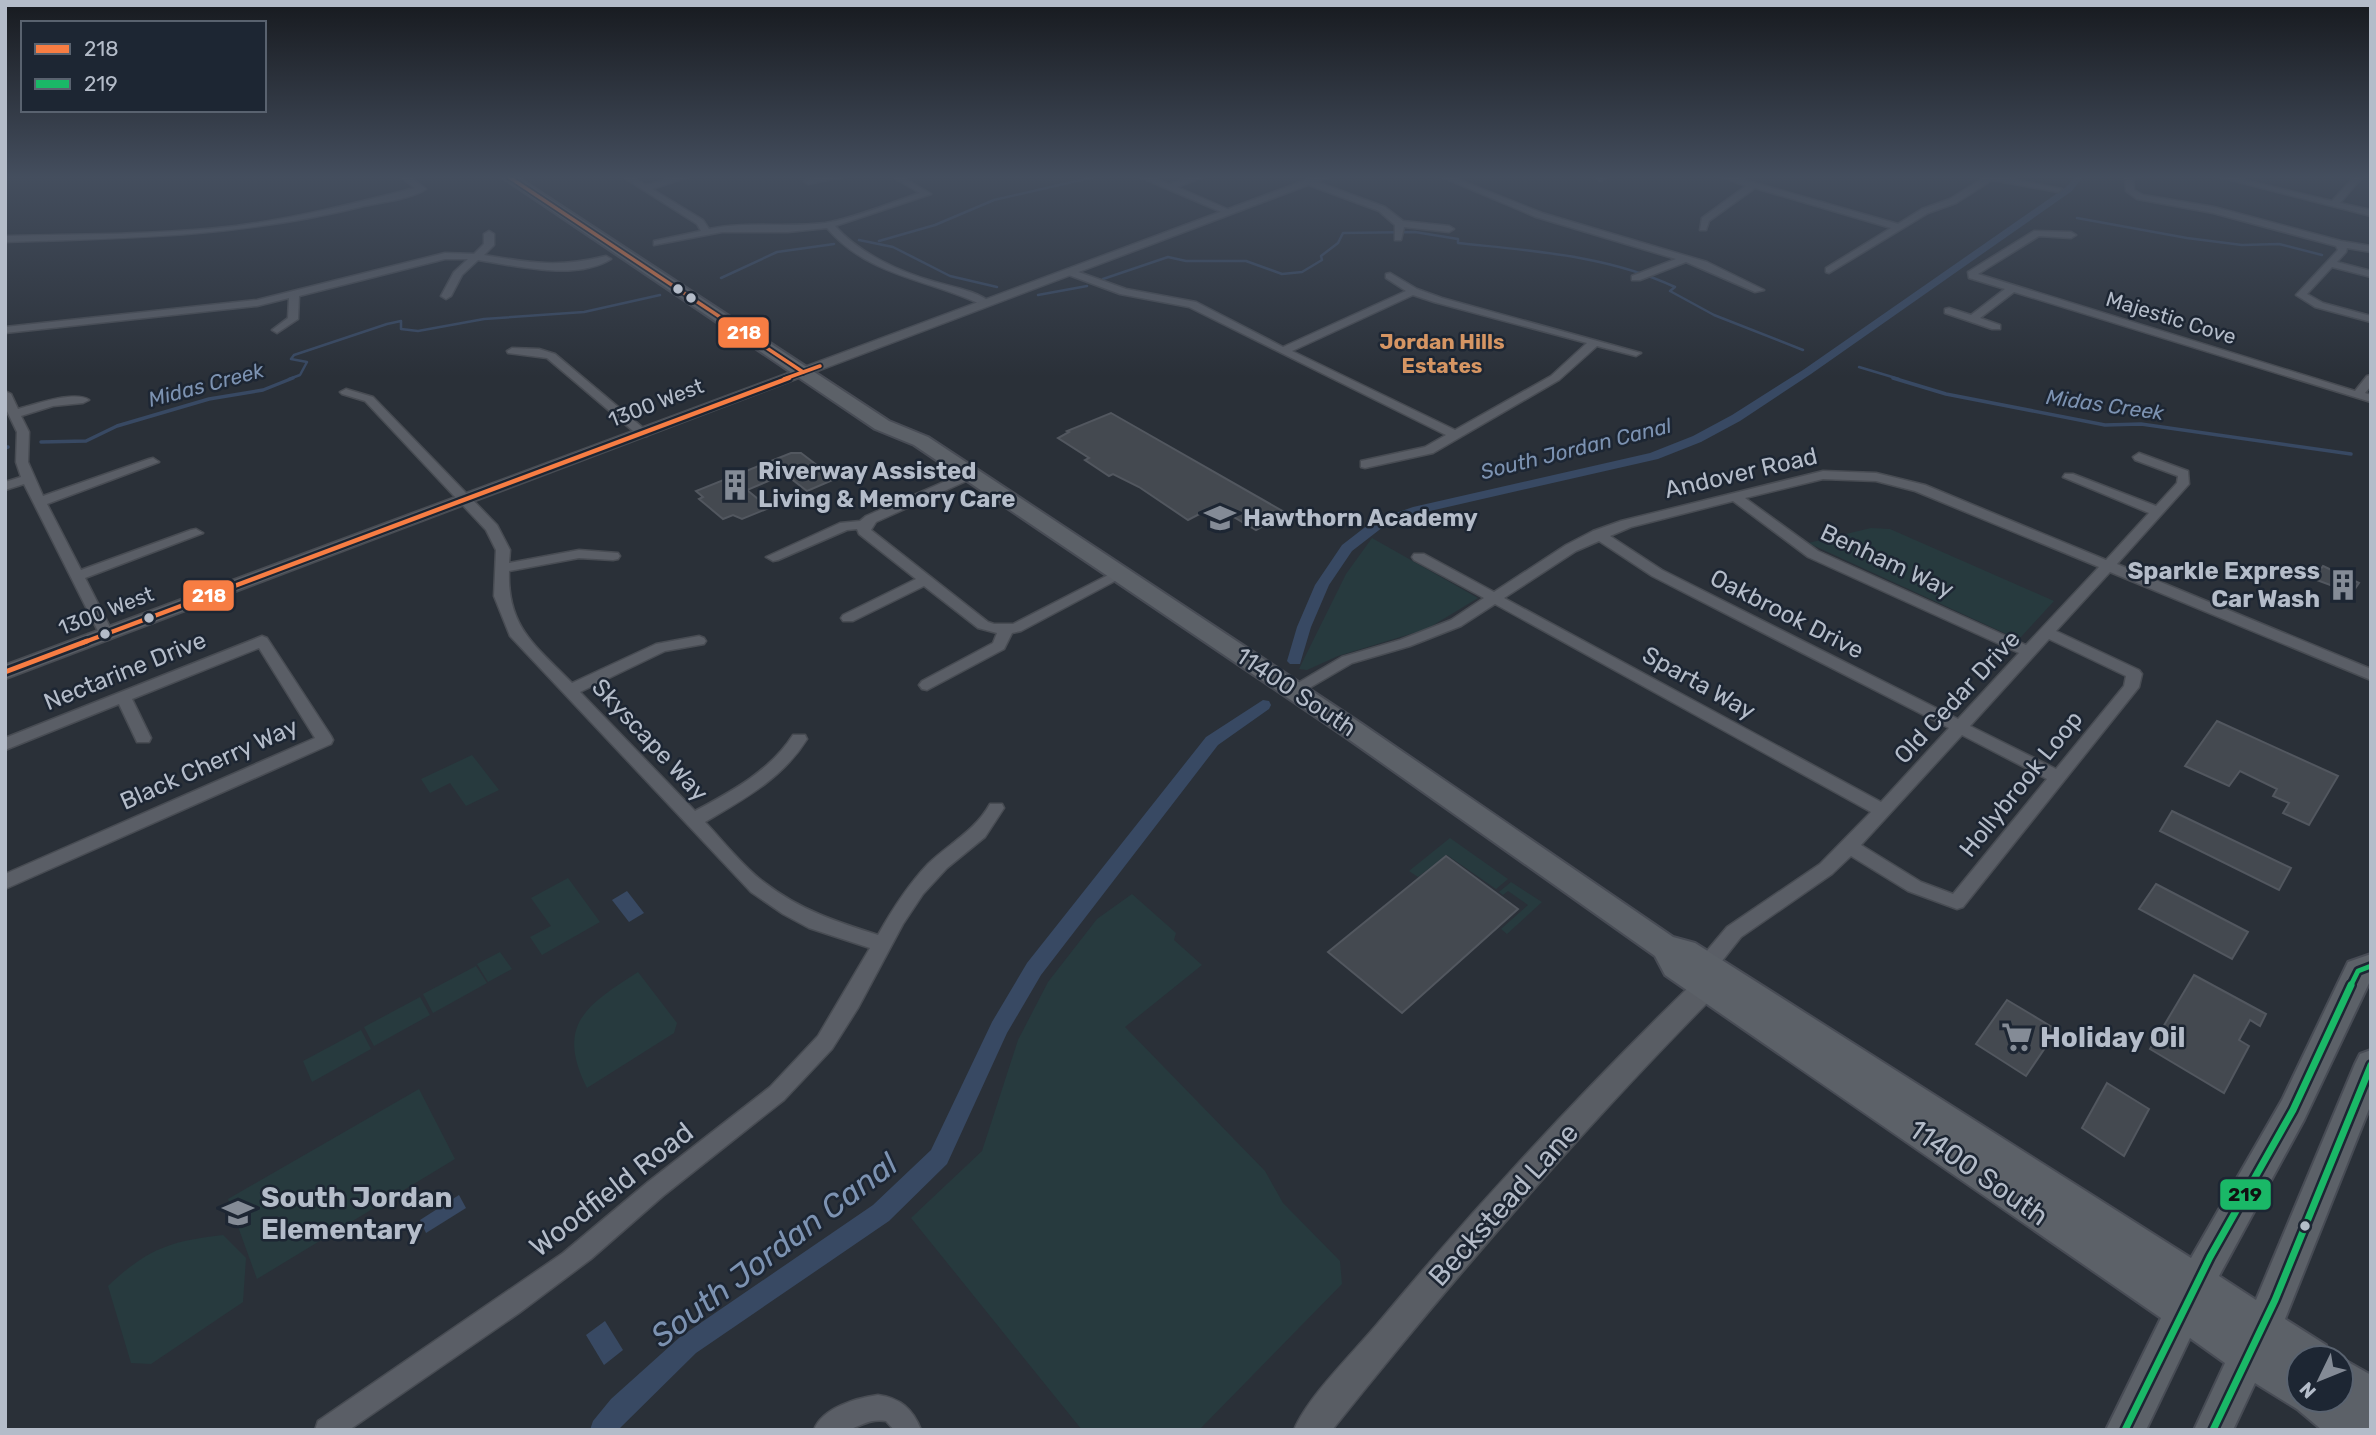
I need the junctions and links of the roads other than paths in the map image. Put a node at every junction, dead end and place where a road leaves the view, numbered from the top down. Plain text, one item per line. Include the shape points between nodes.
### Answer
1 (489, 244) edge
2 (615, 244) edge
3 (627, 244) edge
4 (849, 244) edge
5 (1144, 244) edge
6 (1642, 244) edge
7 (1871, 244) edge
8 (2019, 244) edge
9 (2340, 244) joint
10 (2371, 249) edge
11 (477, 257) junction
12 (1687, 258) junction
13 (606, 259) dead end
14 (2331, 264) junction
15 (1829, 270) dead end
16 (1070, 272) junction
17 (2371, 274) edge
18 (1390, 276) dead end
19 (1636, 278) dead end
20 (2011, 289) junction
21 (1759, 290) dead end
22 (1413, 291) junction
23 (294, 295) junction
24 (446, 296) dead end
25 (986, 303) junction
26 (1949, 311) dead end
27 (1972, 319) junction
28 (2371, 319) edge
29 (1996, 327) dead end
30 (5, 330) edge
31 (276, 330) dead end
32 (1594, 343) junction
33 (512, 351) dead end
34 (1283, 351) junction
35 (1636, 353) dead end
36 (812, 369) junction
37 (2371, 379) edge
38 (346, 392) dead end
39 (5, 394) edge
40 (2358, 395) junction
41 (2371, 399) edge
42 (83, 400) dead end
43 (15, 414) junction
44 (643, 433) junction
45 (1456, 435) junction
46 (2139, 457) dead end
47 (153, 462) dead end
48 (1365, 464) dead end
49 (971, 474) junction
50 (2069, 477) dead end
51 (28, 478) junction
52 (5, 486) edge
53 (1734, 496) junction
54 (464, 500) junction
55 (40, 502) junction
56 (2157, 511) junction
57 (864, 525) junction
58 (197, 533) dead end
59 (1598, 534) junction
60 (612, 556) dead end
61 (1419, 556) dead end
62 (773, 557) dead end
63 (2108, 566) junction
64 (503, 568) junction
65 (1121, 574) junction
66 (77, 576) junction
67 (925, 580) junction
68 (1493, 597) junction
69 (848, 618) dead end
70 (1006, 630) junction
71 (2047, 633) junction
72 (107, 635) junction
73 (262, 641) joint
74 (699, 641) dead end
75 (2029, 652) junction
76 (5, 672) edge
77 (2371, 675) edge
78 (927, 685) dead end
79 (1294, 690) junction
80 (569, 691) junction
81 (122, 696) junction
82 (1961, 727) junction
83 (143, 738) dead end
84 (799, 739) dead end
85 (5, 744) edge
86 (2058, 777) junction
87 (996, 808) dead end
88 (1882, 810) junction
89 (692, 821) junction
90 (1849, 846) junction
91 (5, 882) edge
92 (884, 945) junction
93 (2371, 965) edge
94 (1707, 976) junction
95 (2371, 1064) edge
96 (2190, 1298) junction
97 (2256, 1341) junction
98 (2285, 1350) edge
99 (2285, 1375) edge
100 (2355, 1387) edge
101 (2371, 1398) edge
102 (2333, 1414) edge
103 (327, 1430) edge
104 (826, 1430) edge
105 (909, 1430) edge
106 (1311, 1430) edge
107 (2125, 1430) edge
108 (2213, 1430) edge
109 (2356, 1430) edge

1 - 11 street
2 - 36 main road, 11400 South
3 - 36 main road, 11400 South
4 - 25 street via 913,279 950,287
5 - 16 street, 1300 West
6 - 12 street
7 - 15 street
8 - 20 street, Majestic Cove via 1972,276
9 - 10 street
9 - 14 street via 2344,249
11 - 13 street via 547,268
11 - 23 street via 428,259
11 - 24 street via 458,274
12 - 19 street
12 - 21 street
14 - 17 street
14 - 28 street via 2301,295
16 - 25 street, 1300 West
16 - 34 street via 1124,292 1192,304
18 - 22 street
20 - 27 street
20 - 40 street, Majestic Cove
22 - 32 street
22 - 34 street
23 - 30 street via 220,309
23 - 31 street via 293,319
25 - 36 street, 1300 West
26 - 27 street
27 - 29 street
32 - 35 street
32 - 45 street via 1555,377
33 - 44 street via 551,356
34 - 45 street
36 - 44 street, 1300 West
36 - 49 main road, 11400 South via 882,425 921,441
37 - 40 street
38 - 54 street, Skyscape Way via 369,399
39 - 43 street
40 - 41 street, Majestic Cove
42 - 43 street
43 - 51 street via 23,432 22,462
44 - 54 street, 1300 West
45 - 48 street via 1429,450
46 - 56 street, Old Cedar Drive via 2184,474 2183,484
47 - 55 street
49 - 57 street
49 - 65 main road, 11400 South
50 - 56 street
51 - 52 street
51 - 55 street
53 - 59 street, Andover Road
53 - 63 street, Andover Road via 1823,475 1876,477 1920,488
53 - 75 street, Benham Way via 1813,554
54 - 64 street, Skyscape Way via 497,535
54 - 72 street, 1300 West
55 - 66 street
56 - 63 street, Old Cedar Drive
57 - 62 street via 845,526
57 - 67 street via 866,535
58 - 66 street
59 - 68 street, Andover Road
59 - 82 street, Oakbrook Drive via 1657,573
60 - 64 street via 579,554
61 - 68 street, Sparta Way
63 - 71 street, Old Cedar Drive
63 - 77 street, Andover Road
64 - 80 street, Skyscape Way via 501,596 515,633
65 - 70 street
65 - 79 main road, 11400 South
66 - 72 street
67 - 69 street
67 - 70 street via 983,625
68 - 79 street, Andover Road via 1456,623 1347,660
68 - 88 street, Sparta Way
70 - 78 street via 999,646
71 - 75 street, Old Cedar Drive
71 - 86 street, Hollybrook Loop via 2134,674 2131,687
72 - 76 street, 1300 West
73 - 81 street, Nectarine Drive
73 - 91 street, Black Cherry Way via 326,740
74 - 80 street via 661,647
75 - 82 street, Old Cedar Drive
79 - 94 main road, 11400 South via 1666,948 1675,967
80 - 89 street, Skyscape Way
81 - 83 street
81 - 85 street, Nectarine Drive
82 - 86 street, Oakbrook Drive
82 - 88 street, Old Cedar Drive
84 - 89 street via 779,766
86 - 90 street, Hollybrook Loop via 1957,902 1914,885
87 - 92 street, Woodfield Road via 979,834 923,882
88 - 90 street, Old Cedar Drive
89 - 92 street, Skyscape Way via 757,887 789,909 846,935
90 - 94 street, Old Cedar Drive via 1791,894 1734,932
92 - 103 street, Woodfield Road via 837,1027 775,1096 572,1260
93 - 96 main road via 2358,971 2293,1111
94 - 96 main road, 11400 South
94 - 106 street, Beckstead Lane via 1407,1311
95 - 97 main road
96 - 97 main road, 11400 South
96 - 107 main road
97 - 98 main road, 11400 South
97 - 99 main road, 11400 South
97 - 108 main road
100 - 101 main road
102 - 109 main road
104 - 105 street via 845,1415 885,1407 897,1413

